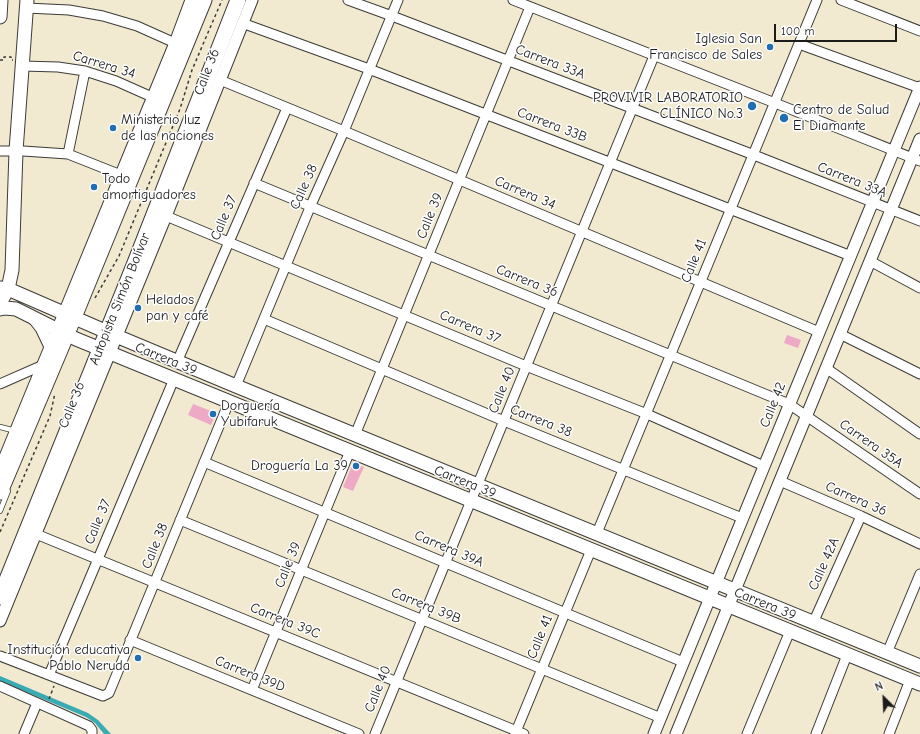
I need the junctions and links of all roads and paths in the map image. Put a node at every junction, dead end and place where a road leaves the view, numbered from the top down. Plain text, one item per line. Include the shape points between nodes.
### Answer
1 (1, 0) edge
2 (192, 0) edge
3 (204, 0) edge
4 (222, 0) edge
5 (232, 0) edge
6 (238, 0) edge
7 (252, 0) edge
8 (348, 0) edge
9 (398, 0) edge
10 (513, 0) edge
11 (817, 0) edge
12 (841, 0) edge
13 (26, 4) edge
14 (530, 7) junction
15 (392, 16) junction
16 (0, 17) edge
17 (242, 23) junction
18 (223, 24) dead end
19 (920, 31) edge
20 (175, 43) junction
21 (799, 44) junction
22 (654, 56) junction
23 (508, 61) junction
24 (22, 66) junction
25 (369, 69) junction
26 (85, 71) junction
27 (220, 80) junction
28 (920, 88) edge
29 (152, 97) junction
30 (775, 103) junction
31 (287, 108) junction
32 (632, 108) junction
33 (486, 115) junction
34 (344, 131) junction
35 (920, 139) edge
36 (0, 151) edge
37 (16, 151) junction
38 (894, 151) junction
39 (68, 154) junction
40 (754, 155) junction
41 (916, 160) edge
42 (610, 163) junction
43 (121, 175) junction
44 (136, 180) dead end
45 (459, 180) junction
46 (254, 183) junction
47 (133, 187) dead end
48 (872, 203) junction
49 (310, 205) junction
50 (731, 209) junction
51 (891, 210) junction
52 (166, 216) junction
53 (920, 221) edge
54 (118, 224) dead end
55 (582, 232) junction
56 (112, 239) dead end
57 (229, 241) junction
58 (429, 255) junction
59 (851, 256) junction
60 (870, 261) junction
61 (139, 265) junction
62 (286, 265) junction
63 (701, 282) junction
64 (4, 288) edge
65 (920, 288) edge
66 (0, 303) edge
67 (92, 303) dead end
68 (551, 306) junction
69 (0, 309) edge
70 (404, 315) junction
71 (34, 318) junction
72 (264, 319) junction
73 (71, 327) junction
74 (819, 332) junction
75 (840, 334) junction
76 (102, 340) junction
77 (51, 346) junction
78 (671, 355) junction
79 (177, 362) junction
80 (49, 363) junction
81 (526, 366) junction
82 (826, 368) junction
83 (382, 369) junction
84 (920, 374) edge
85 (174, 380) junction
86 (81, 381) dead end
87 (0, 384) edge
88 (236, 386) junction
89 (55, 393) dead end
90 (229, 402) junction
91 (789, 404) junction
92 (80, 411) junction
93 (647, 414) junction
94 (807, 416) junction
95 (504, 421) junction
96 (0, 427) edge
97 (16, 431) junction
98 (920, 434) edge
99 (355, 435) junction
100 (350, 451) junction
101 (204, 462) junction
102 (764, 466) junction
103 (0, 469) edge
104 (624, 470) junction
105 (42, 479) dead end
106 (780, 481) junction
107 (478, 485) junction
108 (6, 488) edge
109 (920, 494) edge
110 (471, 501) junction
111 (0, 511) edge
112 (325, 512) junction
113 (861, 516) junction
114 (742, 518) junction
115 (180, 520) junction
116 (0, 532) edge
117 (598, 533) junction
118 (36, 534) junction
119 (920, 544) edge
120 (591, 550) junction
121 (98, 559) junction
122 (446, 563) junction
123 (301, 570) junction
124 (920, 574) edge
125 (154, 582) junction
126 (716, 583) junction
127 (735, 591) junction
128 (0, 597) edge
129 (709, 598) junction
130 (729, 606) junction
131 (565, 612) junction
132 (422, 620) junction
133 (0, 621) edge
134 (813, 623) junction
135 (790, 631) junction
136 (276, 632) junction
137 (130, 640) junction
138 (887, 653) junction
139 (847, 655) junction
140 (0, 656) edge
141 (684, 662) junction
142 (920, 666) edge
143 (542, 668) junction
144 (49, 675) junction
145 (396, 682) junction
146 (915, 682) edge
147 (0, 686) edge
148 (54, 686) dead end
149 (252, 690) junction
150 (47, 702) dead end
151 (37, 703) junction
152 (661, 718) junction
153 (90, 730) edge
154 (519, 733) edge
155 (24, 734) edge
156 (359, 734) edge
157 (375, 734) edge
158 (654, 734) edge
159 (677, 734) edge
160 (747, 734) edge
161 (816, 734) edge
162 (889, 734) edge

1 - 16 main road
2 - 20 street
3 - 73 highway
4 - 67 path via 119,256
5 - 18 lane
6 - 61 highway, Autopista Simón Bolívar
7 - 17 street, Calle 36
8 - 15 street, Carrera 33A
9 - 15 street, Calle 38
10 - 14 street
11 - 21 street, Calle 41
12 - 19 street
13 - 20 street via 103,16 137,26
13 - 24 main road
14 - 22 street
14 - 23 street, Calle 39
15 - 23 street, Carrera 33A
15 - 25 street, Calle 38
17 - 25 street, Carrera 33B
17 - 27 street, Calle 36
20 - 29 street
21 - 28 street
21 - 30 street, Calle 41
22 - 30 street
22 - 32 street, Calle 40
23 - 32 street, Carrera 33A
23 - 33 street, Calle 39
24 - 26 street, Carrera 34
24 - 37 main road
25 - 33 street, Carrera 33B
25 - 34 street, Calle 38
26 - 29 street, Carrera 34 via 116,80
26 - 39 street
27 - 31 street, Carrera 34
27 - 52 street, Calle 36
28 - 38 street, Calle 42
29 - 43 street
30 - 38 street
30 - 40 street, Calle 41
31 - 34 street, Carrera 34
31 - 46 street, Calle 37
32 - 40 street, Carrera 33A
32 - 42 street, Calle 40
33 - 42 street, Carrera 33B
33 - 45 street, Calle 39
34 - 45 street, Carrera 34
34 - 49 street, Calle 38
35 - 41 street
36 - 37 street
37 - 39 street
37 - 64 main road via 12,270
38 - 41 street
38 - 48 street, Calle 42
39 - 43 street
40 - 48 street, Carrera 33A
40 - 50 street, Calle 41
41 - 51 street
42 - 50 street, Carrera 33B
42 - 55 street, Calle 40
43 - 73 street
44 - 47 lane
45 - 55 street, Carrera 34
45 - 58 street, Calle 39
46 - 49 street, Carrera 36
46 - 57 street, Calle 37
48 - 51 street, Carrera 33A
48 - 59 street, Calle 42
49 - 58 street, Carrera 36
49 - 62 street, Calle 38
50 - 59 street, Carrera 33B
50 - 63 street, Calle 41
51 - 53 street, Carrera 33A
51 - 60 street
52 - 57 street, Carrera 37
52 - 61 street, Calle 36
54 - 56 lane
55 - 63 street, Carrera 34
55 - 68 street, Calle 40
57 - 62 street, Carrera 37
57 - 79 street, Calle 37
58 - 68 street, Carrera 36
58 - 70 street, Calle 39
59 - 74 street, Calle 42
60 - 65 street
60 - 75 street
61 - 76 highway, Autopista Simón Bolívar
62 - 70 street, Carrera 37
62 - 72 street, Calle 38
63 - 74 street, Carrera 34
63 - 78 street, Calle 41
64 - 66 main road
64 - 73 main road, Carrera 39
68 - 78 street, Carrera 36
68 - 81 street, Calle 40
69 - 71 main road, Carrera 39 via 16,309
70 - 81 street, Carrera 37
70 - 83 street, Calle 39
71 - 73 main road, Carrera 39
71 - 77 street
72 - 83 street, Carrera 38
72 - 88 street, Calle 38
73 - 76 main road, Carrera 39
73 - 76 main road, Carrera 39
73 - 77 street
73 - 80 highway
74 - 91 street, Calle 42
75 - 82 street
75 - 84 street
76 - 79 main road, Carrera 39
76 - 85 main road, Carrera 39
76 - 92 highway, Autopista Simón Bolívar
77 - 80 street
78 - 91 street, Carrera 36
78 - 93 street, Calle 41
79 - 88 main road, Carrera 39
80 - 87 street
80 - 97 street
80 - 108 highway
81 - 93 street, Carrera 37
81 - 95 street, Calle 40
82 - 94 street
82 - 98 street
83 - 95 street, Carrera 38
83 - 99 street, Calle 39
85 - 90 main road, Carrera 39
85 - 121 street, Calle 37
86 - 105 lane
88 - 99 main road, Carrera 39
89 - 116 path via 50,416
90 - 100 main road, Carrera 39
90 - 101 street, Calle 38
91 - 94 street, Carrera 35A
91 - 102 street, Calle 42
92 - 118 street, Calle 36
92 - 128 highway, Autopista Simón Bolívar
93 - 102 street, Carrera 37
93 - 104 street, Calle 41
94 - 106 street
94 - 109 street, Carrera 35A
95 - 104 street, Carrera 38
95 - 107 street, Calle 40
96 - 97 lane
97 - 103 street
99 - 107 main road, Carrera 39
100 - 110 main road, Carrera 39
100 - 112 street, Calle 39
101 - 112 street, Carrera 39A
101 - 115 street, Calle 38
102 - 114 street, Calle 42
104 - 114 street, Carrera 38
104 - 117 street, Calle 41
106 - 113 street, Carrera 36
106 - 127 street
107 - 110 street, Calle 40
107 - 117 main road, Carrera 39
108 - 111 lane
110 - 120 main road, Carrera 39
110 - 122 street, Calle 40
112 - 122 street, Carrera 39A
112 - 123 street, Calle 39
113 - 119 street, Carrera 36
113 - 134 street, Calle 42A
114 - 126 street, Calle 42
115 - 123 street, Carrera 39B
115 - 125 street, Calle 38
117 - 126 main road, Carrera 39
118 - 121 street, Carrera 39C
118 - 133 street, Calle 36
120 - 129 main road, Carrera 39
120 - 131 street, Calle 41
121 - 125 street, Carrera 39C
121 - 144 street, Calle 37
122 - 131 street, Carrera 39A
122 - 132 street, Calle 40
123 - 132 street, Carrera 39B
123 - 136 street, Calle 39
124 - 138 street
125 - 136 street, Carrera 39C
125 - 137 street, Calle 38
126 - 127 main road, Carrera 39
126 - 129 street, Calle 42
127 - 130 street
127 - 134 main road, Carrera 39
129 - 130 main road, Carrera 39
129 - 141 street, Calle 42
130 - 135 main road, Carrera 39
130 - 159 street
131 - 141 street, Carrera 39A
131 - 143 street, Calle 41
132 - 143 street, Carrera 39B
132 - 145 street, Calle 40
134 - 138 main road, Carrera 39
135 - 139 main road, Carrera 39
135 - 160 street
136 - 145 street, Carrera 39C
136 - 149 street, Calle 39
137 - 144 street, Calle 38 via 109,693 103,696
137 - 149 street, Carrera 39D
138 - 142 main road, Carrera 39
139 - 146 main road, Carrera 39
139 - 161 street
140 - 144 street
141 - 152 street, Calle 42
143 - 152 street, Carrera 39B
143 - 154 street, Calle 41
145 - 154 street, Carrera 39C
145 - 157 street, Calle 40
146 - 162 street
147 - 151 street
148 - 150 path
149 - 156 street, Carrera 39D
151 - 153 street
151 - 155 street
152 - 158 street, Calle 42

